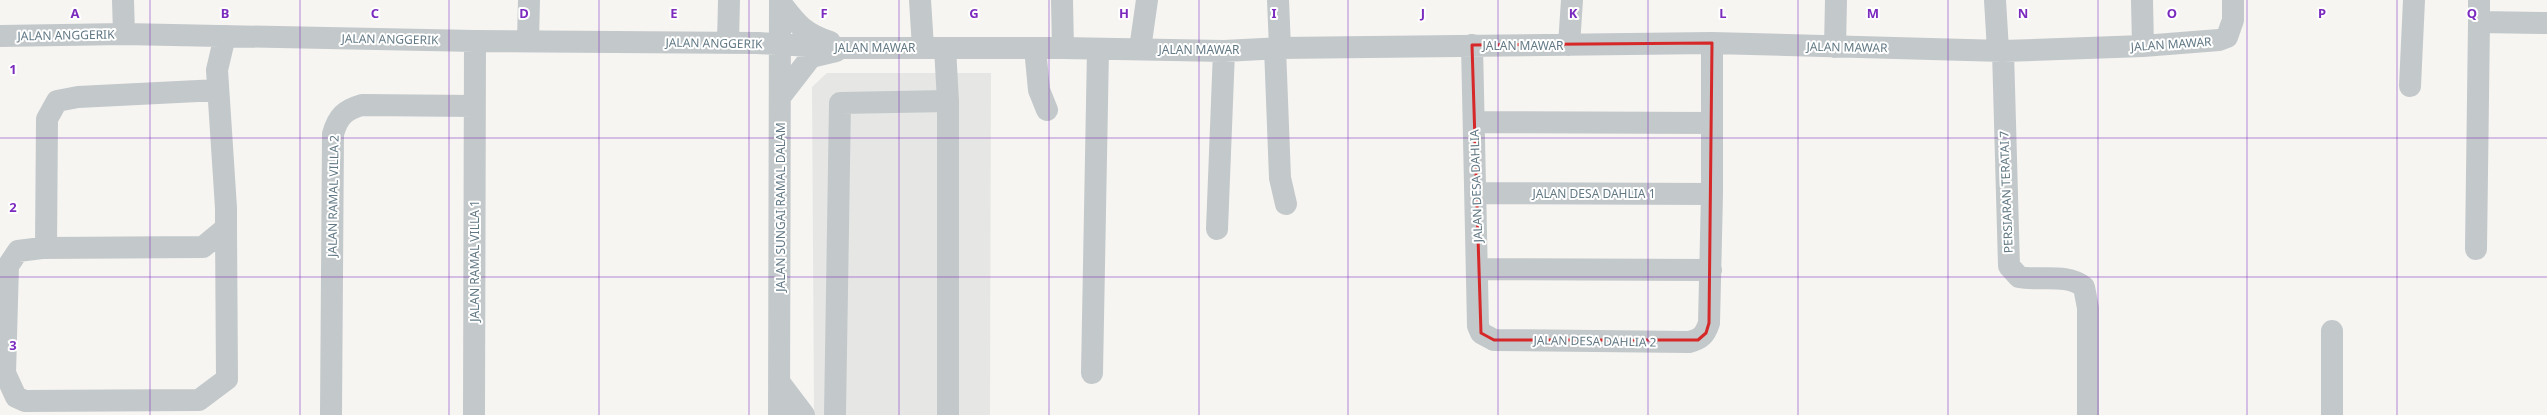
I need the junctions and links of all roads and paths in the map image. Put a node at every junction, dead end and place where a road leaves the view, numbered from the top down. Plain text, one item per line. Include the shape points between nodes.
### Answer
1 (123, 0) edge
2 (529, 0) edge
3 (729, 0) edge
4 (920, 0) edge
5 (1062, 0) edge
6 (1147, 0) edge
7 (1278, 0) edge
8 (1572, 0) edge
9 (1836, 0) edge
10 (1995, 0) edge
11 (2142, 0) edge
12 (2233, 0) edge
13 (2414, 0) edge
14 (2479, 0) edge
15 (780, 1) edge
16 (2479, 22) junction
17 (2547, 23) edge
18 (124, 34) junction
19 (0, 36) edge
20 (225, 36) junction
21 (475, 40) junction
22 (528, 41) junction
23 (728, 43) junction
24 (1712, 43) junction
25 (780, 44) junction
26 (1569, 45) junction
27 (1472, 46) junction
28 (2142, 46) junction
29 (923, 47) junction
30 (1834, 47) junction
31 (847, 48) junction
32 (945, 48) junction
33 (1035, 48) junction
34 (1064, 48) junction
35 (1277, 48) junction
36 (1098, 49) junction
37 (1140, 49) junction
38 (2001, 50) junction
39 (1224, 51) junction
40 (2410, 86) dead end
41 (218, 90) junction
42 (780, 97) junction
43 (948, 101) junction
44 (474, 106) junction
45 (1047, 110) dead end
46 (1474, 122) junction
47 (1712, 123) junction
48 (1476, 193) junction
49 (1712, 194) junction
50 (1286, 204) dead end
51 (226, 228) junction
52 (1217, 230) dead end
53 (46, 248) junction
54 (2476, 249) dead end
55 (1478, 269) junction
56 (1711, 270) junction
57 (1478, 326) joint
58 (2332, 331) dead end
59 (1092, 373) dead end
60 (779, 382) junction
61 (331, 415) edge
62 (474, 415) edge
63 (779, 415) edge
64 (804, 415) edge
65 (835, 415) edge
66 (948, 415) edge
67 (2088, 415) edge
68 (2332, 415) edge

1 - 18 street
2 - 22 street
3 - 23 street
4 - 29 street
5 - 34 street
6 - 37 street
7 - 35 street
8 - 26 street
9 - 30 street
10 - 38 street
11 - 28 street
12 - 28 street, JALAN MAWAR via 2233,20 2227,37 2219,40
13 - 40 street
14 - 16 street
15 - 25 street, JALAN SUNGAI RAMAL DALAM
15 - 31 street via 810,36
16 - 17 street
16 - 54 street
18 - 19 street, JALAN ANGGERIK
18 - 20 street, JALAN ANGGERIK
20 - 21 street, JALAN ANGGERIK
20 - 41 street via 217,70
21 - 22 street, JALAN ANGGERIK
21 - 44 street, JALAN RAMAL VILLA 1
22 - 23 street, JALAN ANGGERIK
23 - 25 street, JALAN ANGGERIK
24 - 26 street, JALAN MAWAR
24 - 30 street, JALAN MAWAR
24 - 47 street
25 - 31 street, JALAN MAWAR
25 - 42 street, JALAN SUNGAI RAMAL DALAM
26 - 27 street, JALAN MAWAR
27 - 35 street, JALAN MAWAR
27 - 46 street, JALAN DESA DAHLIA
28 - 38 street, JALAN MAWAR
29 - 31 street, JALAN MAWAR
29 - 32 street, JALAN MAWAR
30 - 38 street, JALAN MAWAR
31 - 42 street via 811,57
32 - 33 street, JALAN MAWAR
32 - 43 street
33 - 34 street, JALAN MAWAR
33 - 45 street via 1040,90
34 - 36 street, JALAN MAWAR
35 - 39 street, JALAN MAWAR
35 - 50 street via 1280,178
36 - 37 street, JALAN MAWAR
36 - 59 street
37 - 39 street, JALAN MAWAR
38 - 67 street, PERSIARAN TERATAI 7 via 2009,266 2019,277 2068,280 2078,282 2084,287 2088,308
39 - 52 street
41 - 51 street
41 - 53 street via 78,97 57,101 47,119
42 - 60 street, JALAN SUNGAI RAMAL DALAM
43 - 65 street via 840,102
43 - 66 street
44 - 61 street, JALAN RAMAL VILLA 2 via 362,105 347,109 337,121 333,134
44 - 62 street, JALAN RAMAL VILLA 1
46 - 47 street
46 - 48 street, JALAN DESA DAHLIA
47 - 49 street
48 - 49 street, JALAN DESA DAHLIA 1
48 - 55 street, JALAN DESA DAHLIA
49 - 56 street
51 - 53 street via 203,247
51 - 53 street via 226,380 199,400 25,401 16,397 5,373 8,266 18,251
55 - 56 street
55 - 57 street, JALAN DESA DAHLIA
56 - 57 street, JALAN DESA DAHLIA 2 via 1709,323 1706,333 1698,340 1494,340 1481,333
58 - 68 street
60 - 63 street, JALAN SUNGAI RAMAL DALAM
60 - 64 street

